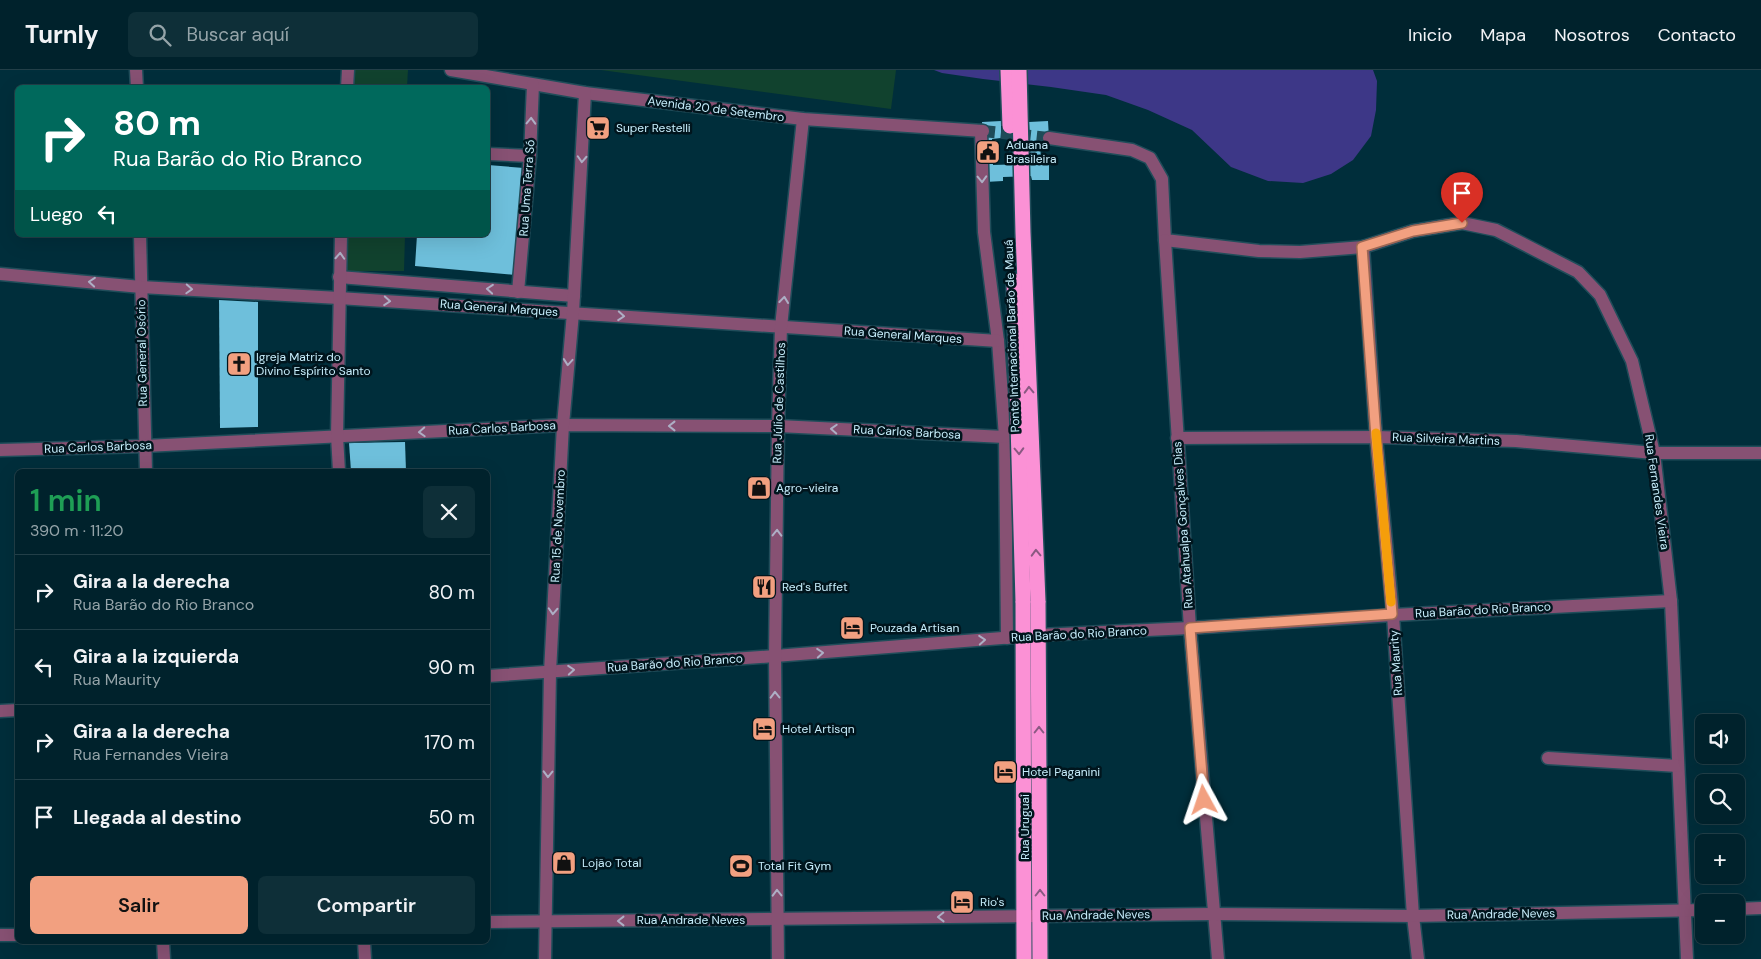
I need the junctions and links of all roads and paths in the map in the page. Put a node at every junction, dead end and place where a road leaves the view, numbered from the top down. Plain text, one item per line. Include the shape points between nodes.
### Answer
1 (136, 70) edge
2 (348, 70) edge
3 (451, 70) edge
4 (1008, 70) edge
5 (1019, 70) edge
6 (137, 85) edge
7 (347, 85) edge
8 (533, 85) junction
9 (585, 93) junction
10 (803, 119) junction
11 (1049, 138) tunnel mouth
12 (490, 154) edge
13 (530, 156) junction
14 (140, 237) edge
15 (341, 237) edge
16 (1165, 240) junction
17 (1362, 247) junction
18 (0, 274) edge
19 (339, 277) junction
20 (141, 287) junction
21 (518, 292) junction
22 (574, 296) junction
23 (339, 298) junction
24 (573, 313) junction
25 (781, 327) junction
26 (998, 341) junction
27 (563, 425) junction
28 (778, 426) junction
29 (337, 436) junction
30 (1005, 437) junction
31 (1376, 437) junction
32 (1177, 438) junction
33 (145, 446) junction
34 (0, 450) edge
35 (1654, 452) junction
36 (1761, 453) edge
37 (146, 469) edge
38 (339, 469) edge
39 (1030, 601) junction
40 (1672, 601) junction
41 (1392, 614) junction
42 (1190, 628) junction
43 (1031, 636) junction
44 (1007, 638) junction
45 (775, 656) junction
46 (550, 672) junction
47 (490, 676) edge
48 (15, 710) edge
49 (0, 711) edge
50 (1548, 758) dead end
51 (1678, 766) junction
52 (1761, 908) edge
53 (1745, 909) edge
54 (1686, 910) junction
55 (1695, 910) edge
56 (1213, 914) junction
57 (1025, 915) junction
58 (1041, 915) junction
59 (1414, 916) junction
60 (778, 920) junction
61 (546, 921) junction
62 (490, 922) edge
63 (0, 935) edge
64 (15, 935) edge
65 (164, 944) edge
66 (364, 944) edge
67 (164, 959) edge
68 (365, 959) edge
69 (545, 959) edge
70 (778, 959) edge
71 (1024, 959) edge
72 (1040, 959) edge
73 (1218, 959) edge
74 (1418, 959) edge
75 (1688, 959) edge

1 - 6 street
2 - 7 street
3 - 8 street, Avenida 20 de Setembro
4 -> 39 highway, Ponte Internacional Barão de Mauá, bridge
39 -> 5 highway, Ponte Internacional Barão de Mauá, bridge
8 - 9 street, Avenida 20 de Setembro
13 -> 8 street, Rua Uma Terra Só
9 - 10 street, Avenida 20 de Setembro
9 -> 22 street, Rua 15 de Novembro
25 -> 10 street, Rua Júlio de Castilhos
10 -> 26 street, Avenida 20 de Setembro via 982,131 984,232
11 - 16 street, Rua Atahualpa Gonçalves Dias via 1132,150 1150,158 1162,179
12 - 13 street
13 - 21 street, Rua Uma Terra Só
14 - 20 street, Rua General Osório
19 -> 15 street
16 - 17 street, Rua Fernandes Vieira via 1259,251 1300,252
16 - 32 street, Rua Atahualpa Gonçalves Dias
17 - 31 street, Rua Maurity
17 - 35 street, Rua Fernandes Vieira via 1413,231 1462,223 1496,230 1578,272 1600,295 1632,361
20 -> 18 street, Rua General Marques
21 -> 19 street
19 - 23 street
20 -> 23 street, Rua General Marques
20 - 33 street, Rua General Osório
21 - 22 street
22 - 24 street, Rua 15 de Novembro
23 -> 24 street, Rua General Marques
23 - 29 street
24 -> 25 street, Rua General Marques
24 -> 27 street, Rua 15 de Novembro
25 - 26 street, Rua General Marques
25 - 28 street, Rua Júlio de Castilhos
26 - 30 street
28 -> 27 street, Rua Carlos Barbosa
27 -> 29 street, Rua Carlos Barbosa
27 -> 46 street, Rua 15 de Novembro
30 -> 28 street, Rua Carlos Barbosa
45 -> 28 street, Rua Júlio de Castilhos
29 - 33 street, Rua Carlos Barbosa
29 - 38 street
30 - 44 street
31 - 32 street, Rua Silveira Martins
31 - 35 street, Rua Silveira Martins via 1516,441
31 - 41 street, Rua Maurity
32 - 42 street, Rua Atahualpa Gonçalves Dias
33 - 34 street, Rua Carlos Barbosa
33 - 37 street, Rua General Osório
35 - 36 street, Rua Silveira Martins
35 - 40 street, Rua Fernandes Vieira
39 - 43 highway
40 - 41 street, Rua Barão do Rio Branco
40 - 51 street, Rua Fernandes Vieira
41 - 42 street, Rua Barão do Rio Branco
41 - 59 street, Rua Maurity
42 - 43 street, Rua Barão do Rio Branco
42 - 56 street, Rua Atahualpa Gonçalves Dias
43 - 44 street, Rua Barão do Rio Branco
43 - 57 highway, Rua Uruguai
58 -> 43 highway, Rua Uruguai
45 -> 44 street, Rua Barão do Rio Branco
46 -> 45 street, Rua Barão do Rio Branco
60 -> 45 street, Rua Júlio de Castilhos
46 - 47 street, Rua Barão do Rio Branco
46 -> 61 street, Rua 15 de Novembro
48 - 49 street
50 - 51 street
51 - 54 street, Rua Fernandes Vieira
52 - 53 street
54 - 55 street, Rua Andrade Neves
54 - 59 street, Rua Andrade Neves
54 - 75 street, Rua Fernandes Vieira
56 - 58 street, Rua Andrade Neves
56 - 59 street, Rua Andrade Neves
56 - 73 street, Rua Atahualpa Gonçalves Dias
57 - 58 street, Rua Andrade Neves
57 -> 60 street, Rua Andrade Neves
57 - 71 highway, Rua Uruguai
58 - 72 highway, Rua Uruguai
59 - 74 street, Rua Maurity
60 -> 61 street, Rua Andrade Neves
60 - 70 street, Rua Júlio de Castilhos
61 - 62 street, Rua Andrade Neves
61 - 69 street, Rua 15 de Novembro
63 - 64 street
65 - 67 street
66 - 68 street

